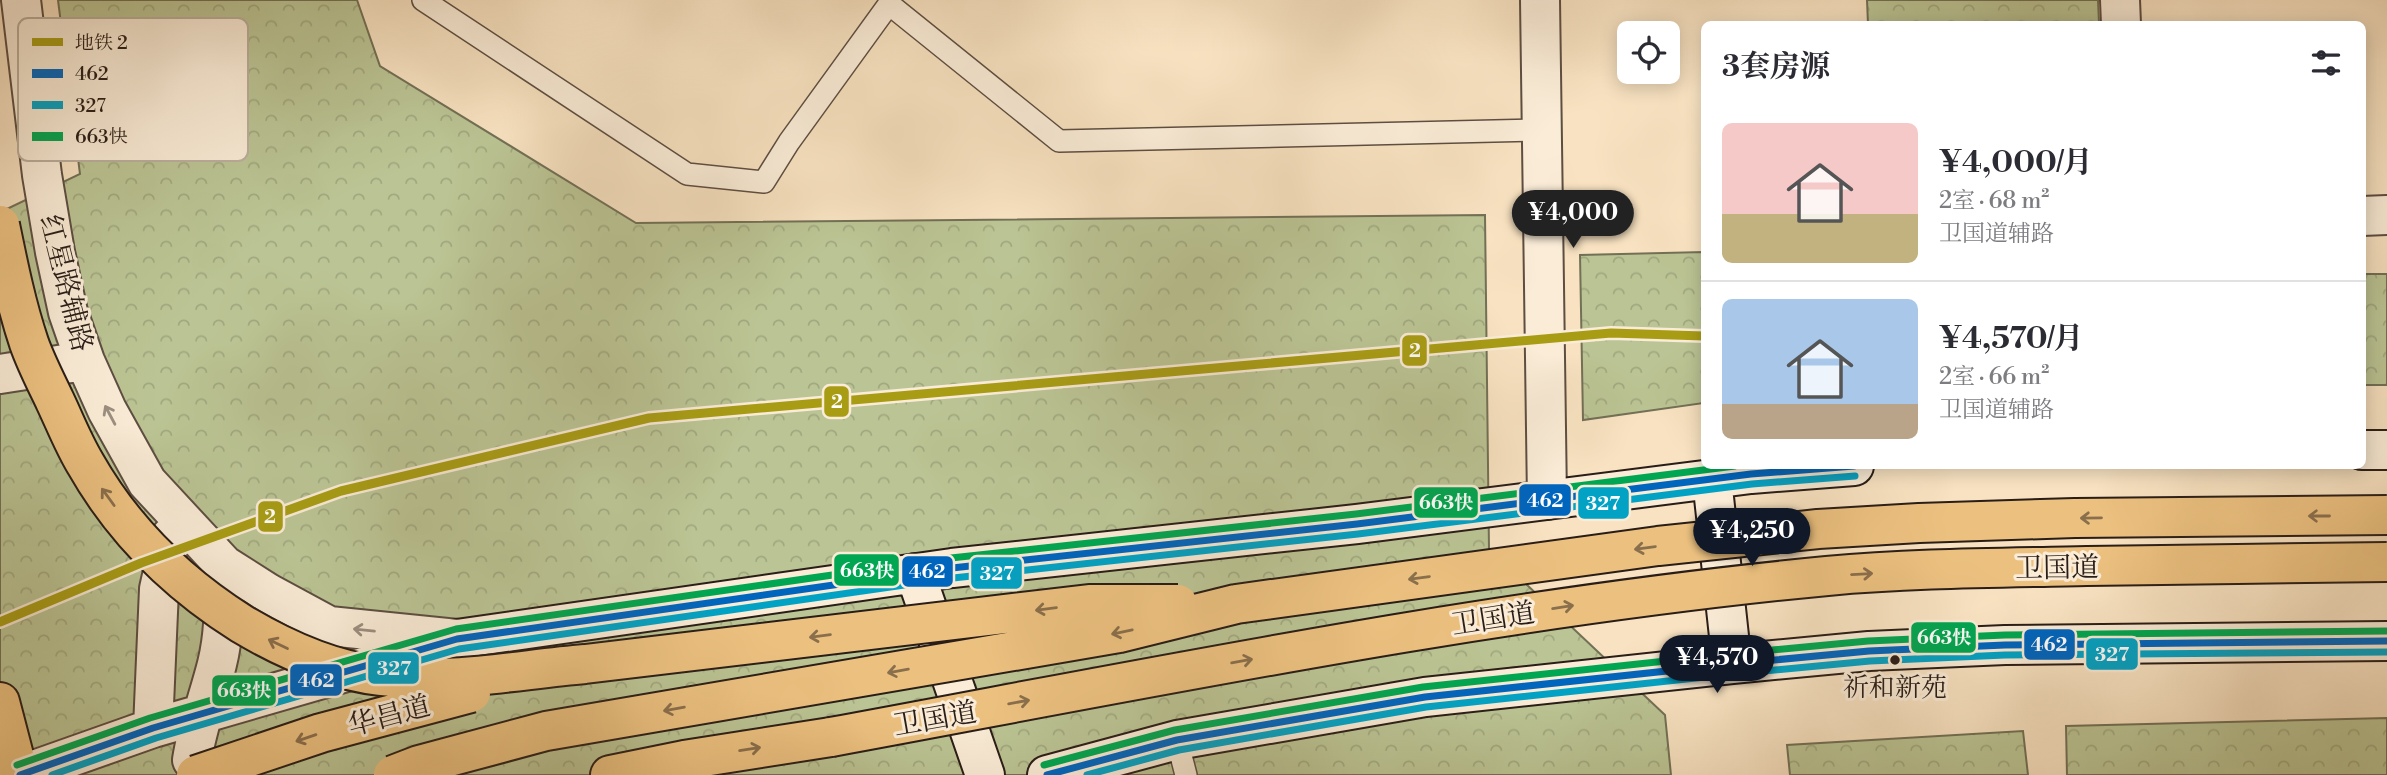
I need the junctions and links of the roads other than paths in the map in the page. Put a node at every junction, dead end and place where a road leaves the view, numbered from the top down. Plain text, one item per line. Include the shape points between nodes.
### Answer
1 (20, 0) edge
2 (423, 0) edge
3 (1540, 0) edge
4 (2120, 0) edge
5 (890, 2) edge
6 (22, 18) edge
7 (2120, 21) edge
8 (1541, 130) junction
9 (40, 161) edge
10 (2387, 215) edge
11 (2366, 216) edge
12 (0, 225) edge
13 (85, 361) junction
14 (0, 374) edge
15 (2366, 450) edge
16 (2387, 450) edge
17 (1821, 469) edge
18 (1712, 479) junction
19 (1547, 500) junction
20 (176, 515) junction
21 (2387, 515) edge
22 (2387, 562) edge
23 (225, 565) junction
24 (915, 573) junction
25 (1236, 604) junction
26 (457, 639) junction
27 (2387, 641) edge
28 (585, 664) junction
29 (1732, 664) junction
30 (0, 702) edge
31 (202, 715) junction
32 (153, 728) junction
33 (1182, 757) edge
34 (196, 770) edge
35 (20, 775) edge
36 (393, 775) edge
37 (610, 775) edge
38 (985, 775) edge
39 (1048, 775) edge

1 - 6 main road, 红星路辅路
2 - 5 lane via 687,174 764,182
3 - 8 main road
4 - 7 main road
5 - 8 lane via 1059,141
8 - 19 main road
9 - 13 main road, 红星路辅路 via 68,312
10 - 11 main road
28 -> 12 highway, bridge via 466,678 377,676 304,656 209,603 162,564 86,465 30,344
13 - 14 main road
20 -> 13 main road, 红星路辅路 via 147,482
15 - 16 main road
17 - 18 main road
18 - 19 main road
18 - 29 main road
19 - 24 main road
20 - 23 main road, 红星路辅路
20 - 32 main road via 159,589
21 -> 25 highway, 卫国道, bridge via 2075,519 1818,529 1658,546
37 -> 22 highway, 卫国道, bridge via 1292,652 1600,602 1831,576 1976,568
26 -> 23 main road, 红星路辅路 via 330,626
23 - 31 main road via 224,622
24 - 26 main road
24 - 38 main road
25 -> 28 highway, 卫国道, bridge via 1089,604
25 -> 36 highway, 卫国道, bridge via 1119,633 546,731
26 - 31 main road
27 - 29 main road via 2005,645
28 -> 34 highway, 华昌道, bridge
29 - 33 main road via 1425,697
30 - 35 highway
31 - 32 main road
31 - 34 main road
32 - 34 main road via 176,743
32 - 35 main road
33 - 39 main road

